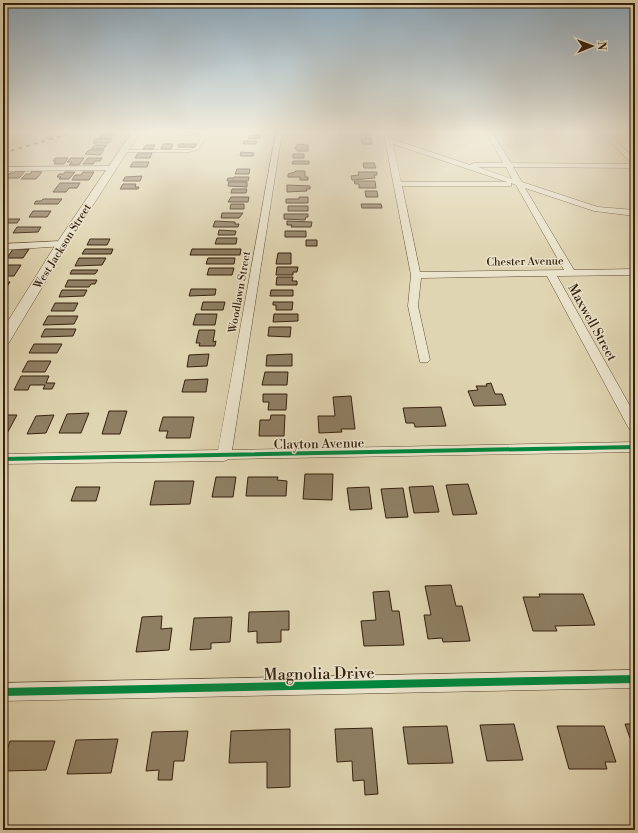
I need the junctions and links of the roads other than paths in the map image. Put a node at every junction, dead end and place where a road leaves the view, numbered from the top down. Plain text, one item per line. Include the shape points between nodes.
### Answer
1 (111, 171) edge
2 (272, 171) edge
3 (395, 171) edge
4 (482, 171) edge
5 (512, 171) edge
6 (398, 184) junction
7 (520, 184) junction
8 (635, 214) edge
9 (62, 244) junction
10 (3, 247) edge
11 (635, 272) edge
12 (550, 273) junction
13 (571, 273) junction
14 (416, 275) junction
15 (3, 341) edge
16 (424, 360) dead end
17 (635, 427) edge
18 (635, 447) edge
19 (224, 456) junction
20 (3, 459) edge
21 (635, 679) edge
22 (3, 692) edge

1 - 9 street, West Jackson Street
2 - 19 street, Woodlawn Street
3 - 6 street
4 - 7 street
5 - 7 street, Maxwell Street
6 - 7 street
6 - 14 street
7 - 8 street via 597,209
7 - 13 street, Maxwell Street
9 - 10 street
9 - 15 street, West Jackson Street
11 - 13 street, Chester Avenue
12 - 13 street, Chester Avenue
12 - 14 street, Chester Avenue
12 - 17 street, Maxwell Street
14 - 16 street via 412,306
18 - 19 street, Clayton Avenue
19 - 20 street, Clayton Avenue
21 - 22 street, Magnolia Drive

